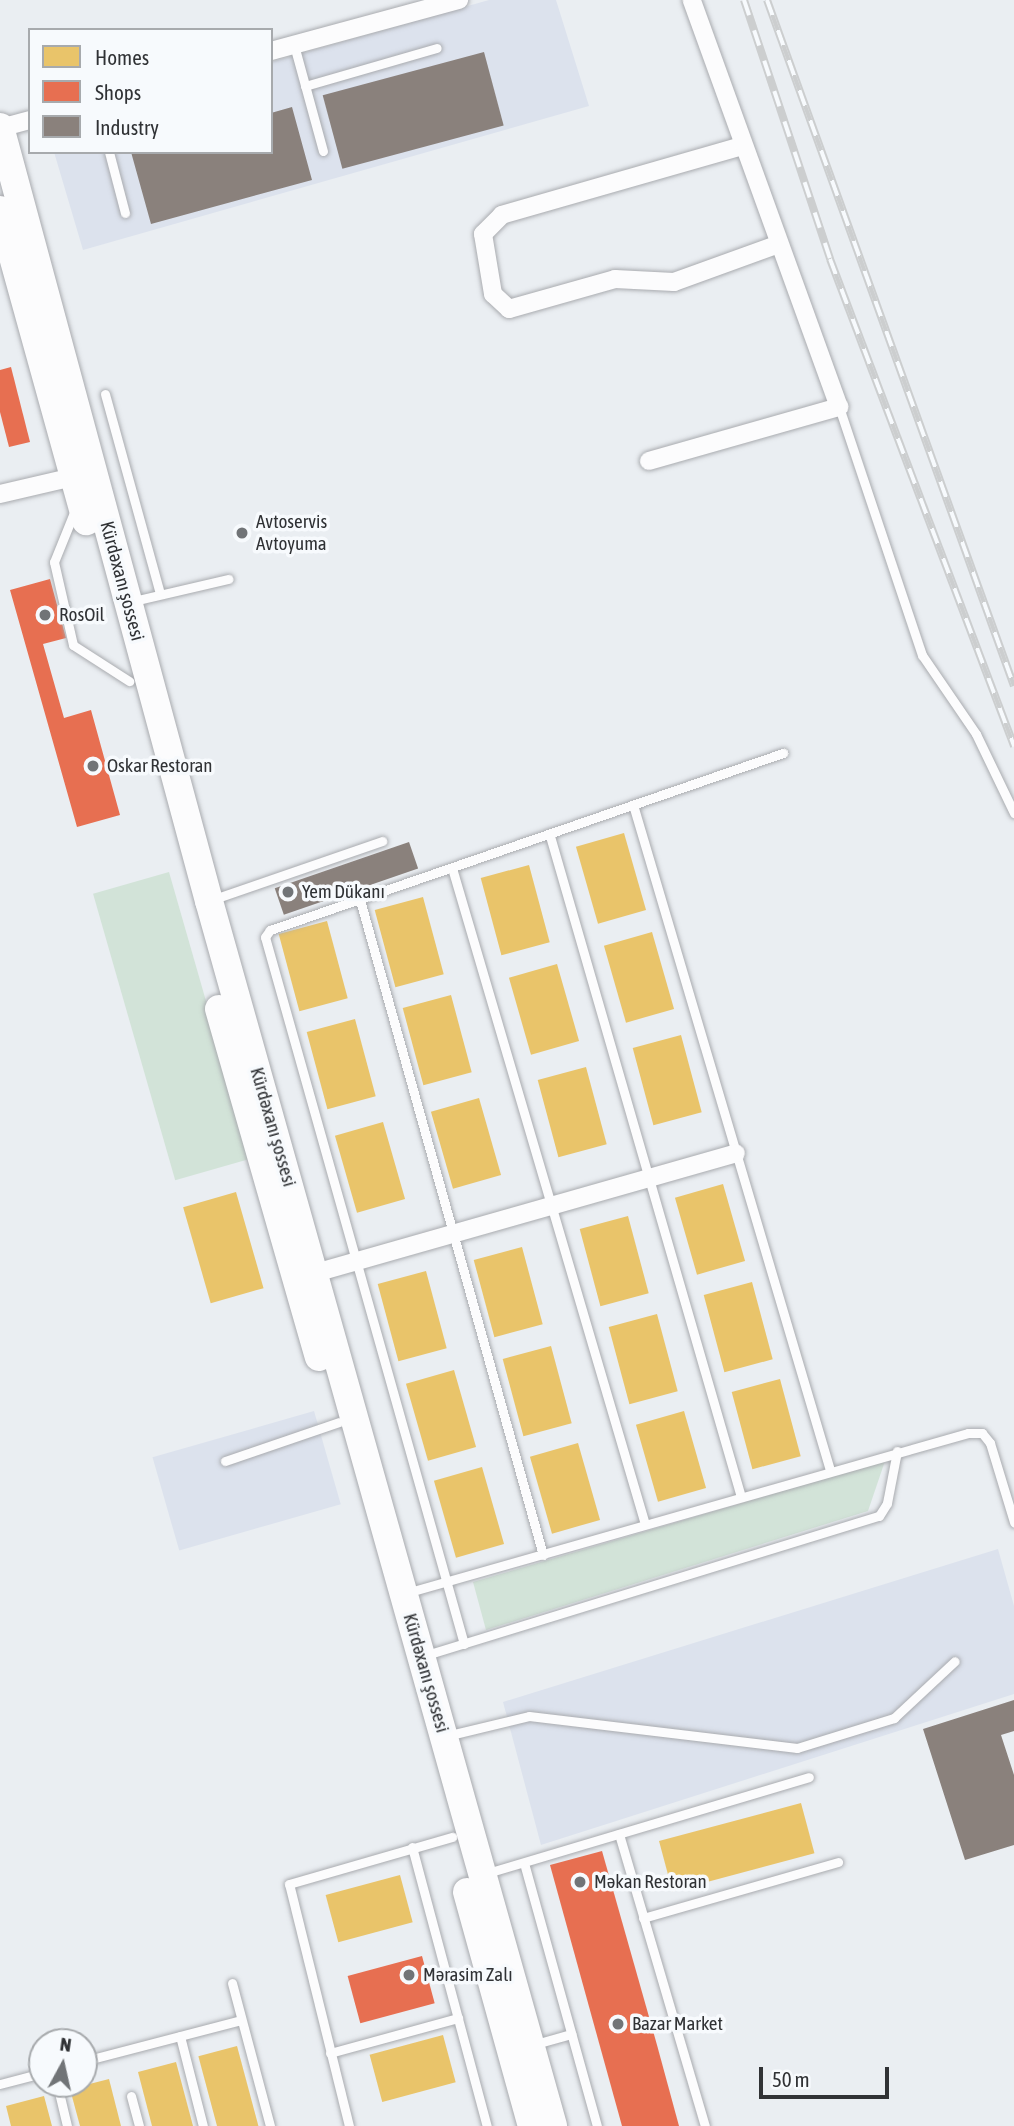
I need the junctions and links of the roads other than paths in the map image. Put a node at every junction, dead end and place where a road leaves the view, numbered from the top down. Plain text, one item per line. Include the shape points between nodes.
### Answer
1 (459, 0) edge
2 (692, 0) edge
3 (294, 45) junction
4 (437, 48) dead end
5 (273, 50) edge
6 (305, 86) junction
7 (28, 120) edge
8 (0, 127) edge
9 (742, 146) junction
10 (323, 151) dead end
11 (110, 154) edge
12 (0, 210) edge
13 (125, 212) dead end
14 (779, 244) junction
15 (104, 394) dead end
16 (839, 407) junction
17 (649, 461) dead end
18 (83, 490) junction
19 (0, 494) edge
20 (228, 579) dead end
21 (160, 594) junction
22 (127, 602) junction
23 (129, 681) junction
24 (783, 752) dead end
25 (634, 808) junction
26 (1014, 813) edge
27 (550, 836) junction
28 (382, 841) dead end
29 (453, 869) junction
30 (360, 900) junction
31 (209, 901) junction
32 (736, 1153) junction
33 (648, 1178) junction
34 (549, 1206) junction
35 (452, 1234) junction
36 (354, 1261) junction
37 (305, 1276) junction
38 (338, 1422) junction
39 (897, 1451) junction
40 (225, 1461) dead end
41 (831, 1471) junction
42 (741, 1496) junction
43 (1014, 1522) edge
44 (645, 1524) junction
45 (543, 1555) junction
46 (446, 1583) junction
47 (404, 1593) junction
48 (464, 1644) junction
49 (422, 1657) junction
50 (955, 1661) dead end
51 (444, 1737) junction
52 (809, 1777) dead end
53 (619, 1835) junction
54 (452, 1838) junction
55 (412, 1847) junction
56 (838, 1862) dead end
57 (524, 1863) junction
58 (482, 1875) junction
59 (643, 1918) junction
60 (232, 1983) dead end
61 (458, 2018) junction
62 (241, 2020) junction
63 (571, 2034) junction
64 (180, 2036) junction
65 (531, 2045) junction
66 (330, 2053) junction
67 (98, 2057) edge
68 (28, 2077) edge
69 (0, 2084) edge
70 (131, 2096) dead end
71 (60, 2098) edge
72 (67, 2126) edge
73 (139, 2126) edge
74 (203, 2126) edge
75 (270, 2126) edge
76 (349, 2126) edge
77 (487, 2126) edge
78 (532, 2126) edge
79 (553, 2126) edge
80 (597, 2126) edge
81 (705, 2126) edge

1 - 3 street
2 - 9 street
3 - 5 street
3 - 6 lane
4 - 6 lane
6 - 10 lane
7 - 8 street
8 - 18 main road, Kürdəxanı şossesi
9 - 14 street
9 - 14 street via 502,215 482,234 493,294 509,309 615,279 674,282
11 - 13 lane
12 - 18 main road, Kürdəxanı şossesi
14 - 16 street
15 - 21 lane
16 - 17 street
16 - 26 lane via 922,655 976,734
18 - 19 street
18 - 22 main road, Kürdəxanı şossesi
18 - 23 main road, Kürdəxanı şossesi
18 - 23 lane via 54,562 73,645
20 - 21 lane
21 - 22 lane
22 - 31 main road, Kürdəxanı şossesi
23 - 37 main road, Kürdəxanı şossesi
24 - 25 lane
25 - 27 lane
25 - 32 lane
27 - 29 lane
27 - 33 lane
28 - 31 lane
29 - 30 lane
29 - 34 lane
30 - 35 lane
30 - 36 lane via 270,930 265,946
31 - 37 main road, Kürdəxanı şossesi
32 - 33 street
32 - 41 lane
33 - 34 street
33 - 42 lane
34 - 35 street
34 - 44 lane
35 - 36 street
35 - 45 lane
36 - 37 street
36 - 46 lane
37 - 38 main road, Kürdəxanı şossesi
37 - 47 main road, Kürdəxanı şossesi
38 - 40 lane
38 - 54 main road, Kürdəxanı şossesi
39 - 41 lane
39 - 43 lane via 982,1433
39 - 48 lane via 887,1503 878,1516
41 - 42 lane
42 - 44 lane
44 - 45 lane
45 - 46 lane
46 - 47 lane
46 - 48 lane
47 - 49 main road, Kürdəxanı şossesi
48 - 49 lane
49 - 51 main road, Kürdəxanı şossesi
50 - 51 lane via 894,1718 797,1748 529,1716
51 - 58 main road, Kürdəxanı şossesi
52 - 53 lane
53 - 57 lane
53 - 59 lane
54 - 55 lane
54 - 78 main road, Kürdəxanı şossesi
55 - 61 lane
55 - 66 lane via 289,1884
56 - 59 lane
57 - 58 lane
57 - 63 lane
58 - 65 main road, Kürdəxanı şossesi
59 - 81 lane
60 - 62 lane
61 - 66 lane
61 - 77 lane
62 - 64 lane
62 - 75 lane
63 - 65 lane
63 - 80 lane
64 - 67 lane
64 - 74 lane
65 - 79 main road, Kürdəxanı şossesi
66 - 76 lane
68 - 69 lane
70 - 73 lane
71 - 72 lane

